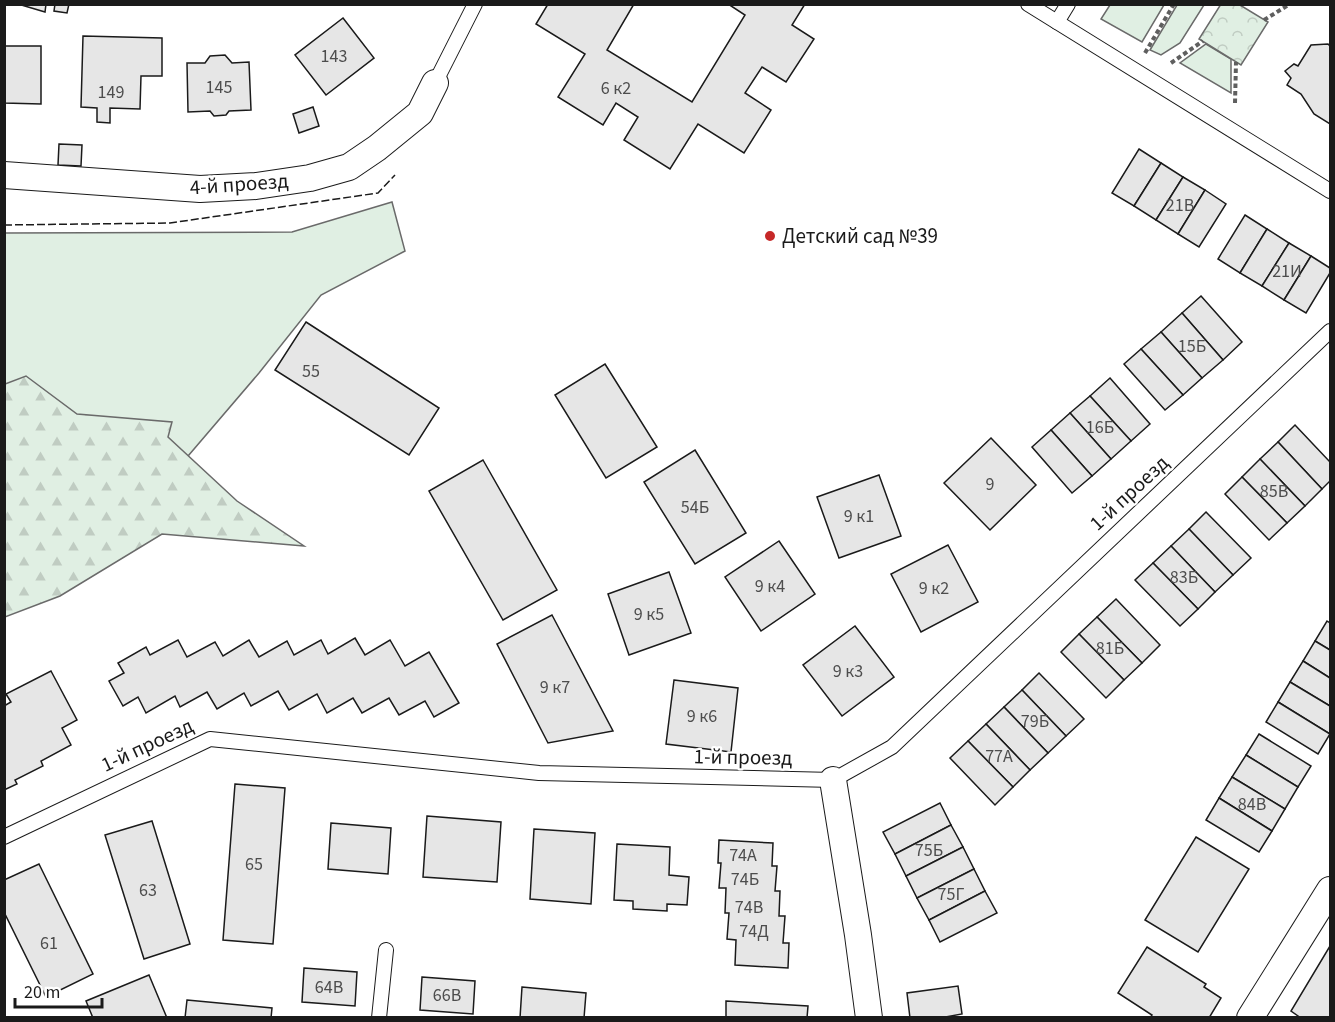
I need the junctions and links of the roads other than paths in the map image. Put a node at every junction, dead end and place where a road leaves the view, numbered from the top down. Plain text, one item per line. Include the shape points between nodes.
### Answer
1 (476, 4) edge
2 (1029, 4) edge
3 (1068, 4) edge
4 (1057, 22) junction
5 (435, 83) joint
6 (4, 175) edge
7 (1330, 191) edge
8 (1330, 331) edge
9 (833, 780) junction
10 (4, 837) edge
11 (1330, 890) edge
12 (386, 950) dead end
13 (379, 1017) edge
14 (869, 1017) edge
15 (1250, 1017) edge

1 - 5 lane
2 - 4 lane
3 - 4 lane
4 - 7 lane
5 - 6 street, 4-й проезд via 420,113 377,148 349,167 310,178 200,189
8 - 9 lane, 1-й проезд via 892,747
9 - 10 lane, 1-й проезд via 539,773 210,739
9 - 14 street
11 - 15 street
12 - 13 lane

